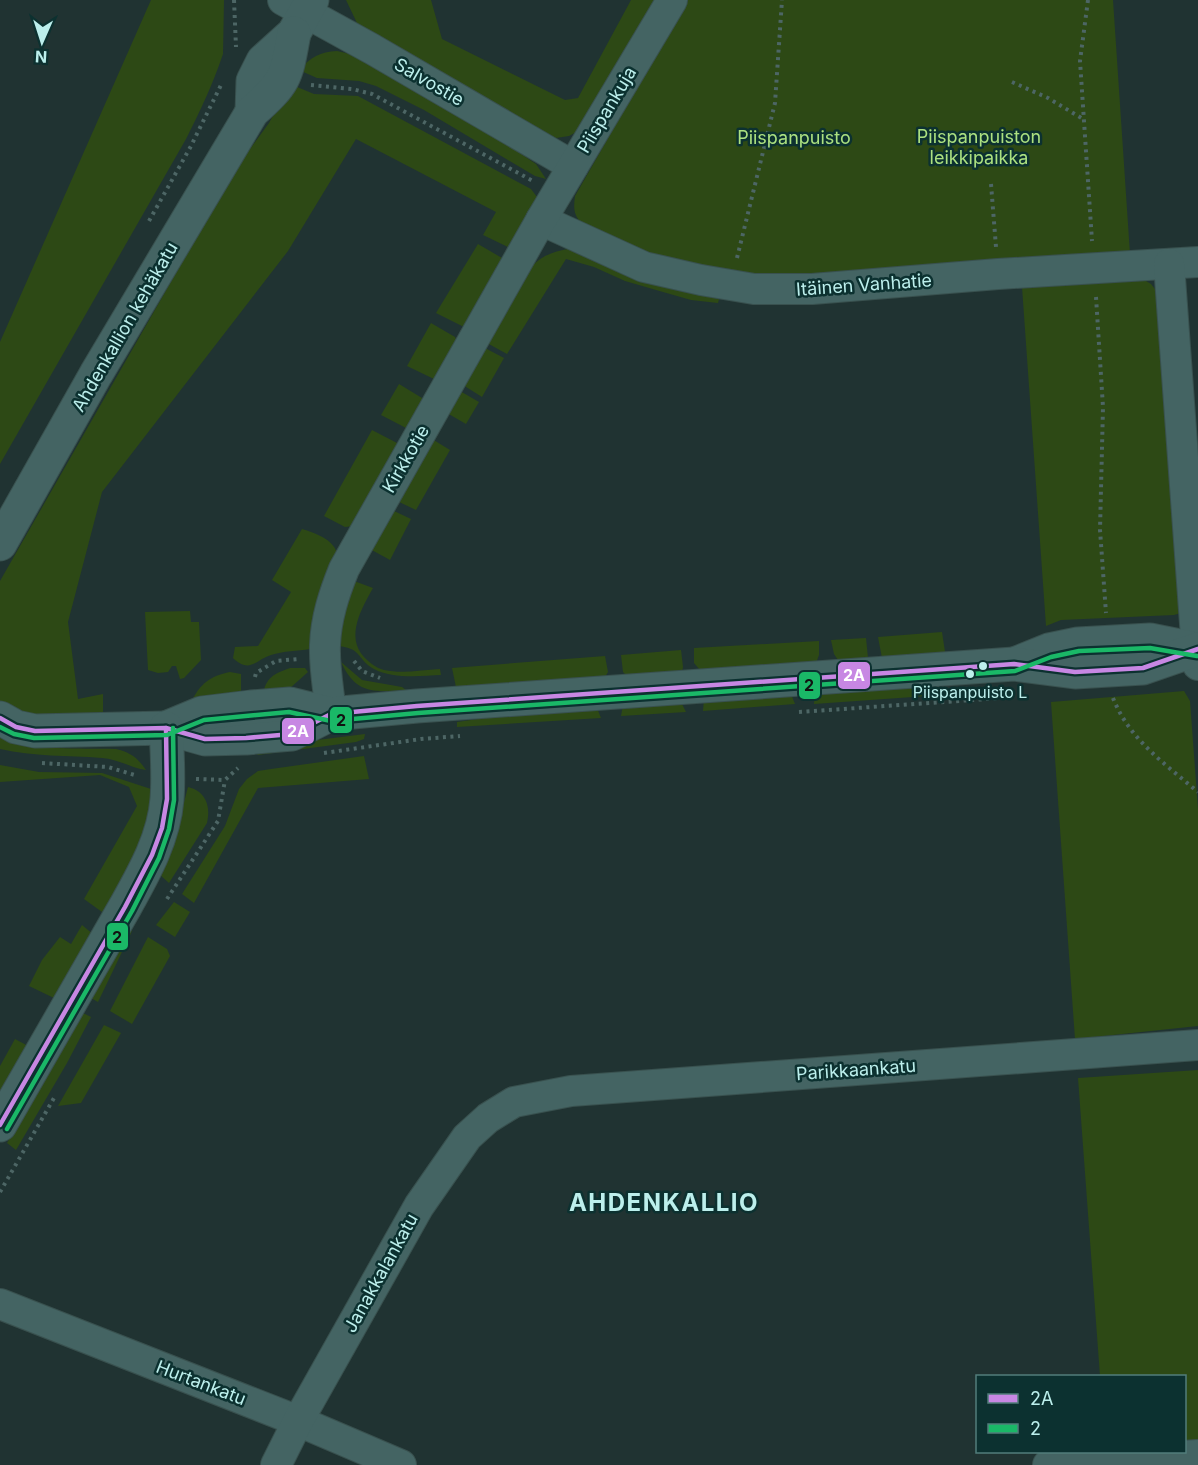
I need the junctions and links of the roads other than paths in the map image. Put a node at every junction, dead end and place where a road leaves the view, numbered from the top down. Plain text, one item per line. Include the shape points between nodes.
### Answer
1 (672, 0) edge
2 (299, 11) edge
3 (573, 166) junction
4 (541, 220) junction
5 (1184, 263) edge
6 (0, 544) edge
7 (1198, 655) edge
8 (331, 714) junction
9 (0, 718) edge
10 (166, 728) junction
11 (1198, 1045) edge
12 (514, 1102) joint
13 (0, 1125) edge
14 (0, 1304) edge
15 (298, 1420) junction
16 (1198, 1455) edge
17 (276, 1465) edge
18 (401, 1465) edge
19 (1048, 1465) edge

1 - 3 street, Piispankuja
2 - 3 street, Salvostie
2 - 6 street, Ahdenkallion kehäkatu via 254,59 276,91 252,112
3 - 4 street, Piispankuja
4 - 5 street, Itäinen Vanhatie via 644,267 730,285 783,291
4 - 8 street, Kirkkotie via 344,569 329,613 325,646
5 - 7 street
7 - 8 street via 1150,640 1078,644 1014,664
8 - 10 street via 290,704 251,707 202,713
9 - 10 street via 35,731
10 - 13 street via 167,800 163,825 145,871
11 - 12 street, Parikkaankatu via 571,1091
12 - 15 street, Janakkalankatu via 467,1137 419,1206
14 - 15 street, Hurtankatu
15 - 17 street, Janakkalankatu
15 - 18 street, Hurtankatu
16 - 19 street

